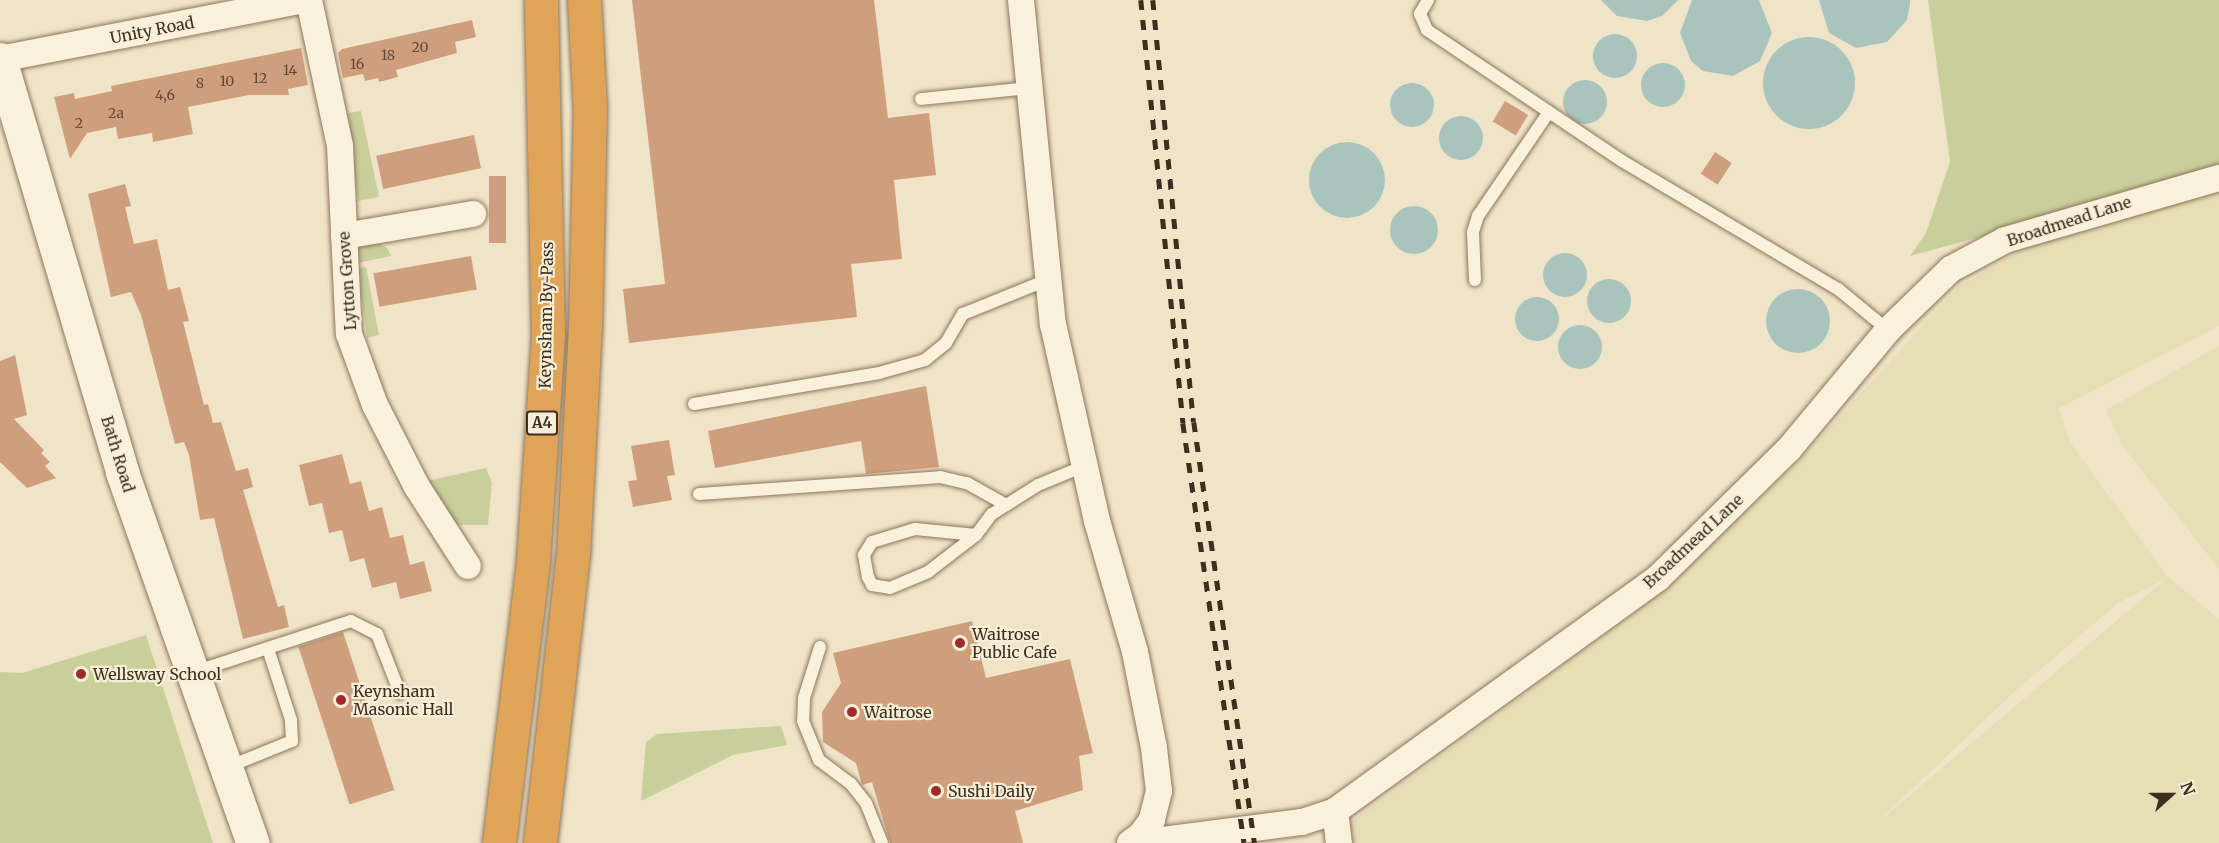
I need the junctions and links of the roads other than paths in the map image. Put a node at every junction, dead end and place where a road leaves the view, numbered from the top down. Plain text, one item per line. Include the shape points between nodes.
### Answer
1 (304, 0) edge
2 (309, 0) edge
3 (541, 0) edge
4 (584, 0) edge
5 (1021, 0) edge
6 (1428, 0) edge
7 (0, 59) edge
8 (1030, 88) junction
9 (921, 99) dead end
10 (1549, 112) junction
11 (2219, 178) edge
12 (474, 213) dead end
13 (344, 236) junction
14 (1047, 280) junction
15 (1475, 280) dead end
16 (1888, 330) junction
17 (694, 404) dead end
18 (1084, 466) junction
19 (699, 494) dead end
20 (1006, 505) junction
21 (976, 535) junction
22 (468, 566) dead end
23 (820, 647) dead end
24 (268, 648) junction
25 (193, 672) junction
26 (400, 693) dead end
27 (226, 767) junction
28 (1335, 810) junction
29 (874, 822) junction
30 (1136, 839) edge
31 (253, 843) edge
32 (499, 843) edge
33 (540, 843) edge
34 (874, 843) edge
35 (882, 843) edge
36 (1339, 843) edge

1 - 7 street, Unity Road
2 - 13 street, Lytton Grove via 340,146
3 - 32 highway, Keynsham By-Pass / A4 via 548,336 532,561
4 - 33 highway, A4 via 590,122 576,507
5 - 8 street
6 - 10 lane via 1420,14 1427,30
7 - 25 main road, Bath Road via 122,472
8 - 9 lane
8 - 14 street
10 - 15 lane via 1478,216 1473,232
10 - 16 lane via 1622,161 1838,289
11 - 16 street, Broadmead Lane via 2005,240 1951,269
12 - 13 street
13 - 22 street, Lytton Grove via 349,334 375,405 417,487 461,535
14 - 17 lane via 963,314 946,343 925,360 879,373
14 - 18 street
16 - 28 street, Broadmead Lane via 1789,449 1658,578
18 - 20 lane via 1038,485
18 - 30 street via 1135,652 1154,748 1159,791 1152,820
19 - 20 lane via 940,477 967,483
20 - 21 lane via 992,514
21 - 21 lane via 928,572 890,588 880,589 868,578 864,555 872,542 915,529
23 - 29 lane via 804,698 803,721 819,760 851,784
24 - 25 lane
24 - 26 lane via 351,621 362,624 377,634
24 - 27 lane via 291,720 292,741
25 - 27 main road, Bath Road
27 - 31 main road, Bath Road
28 - 30 street, Broadmead Lane via 1302,822 1163,840
28 - 36 street
29 - 34 lane
29 - 35 lane

